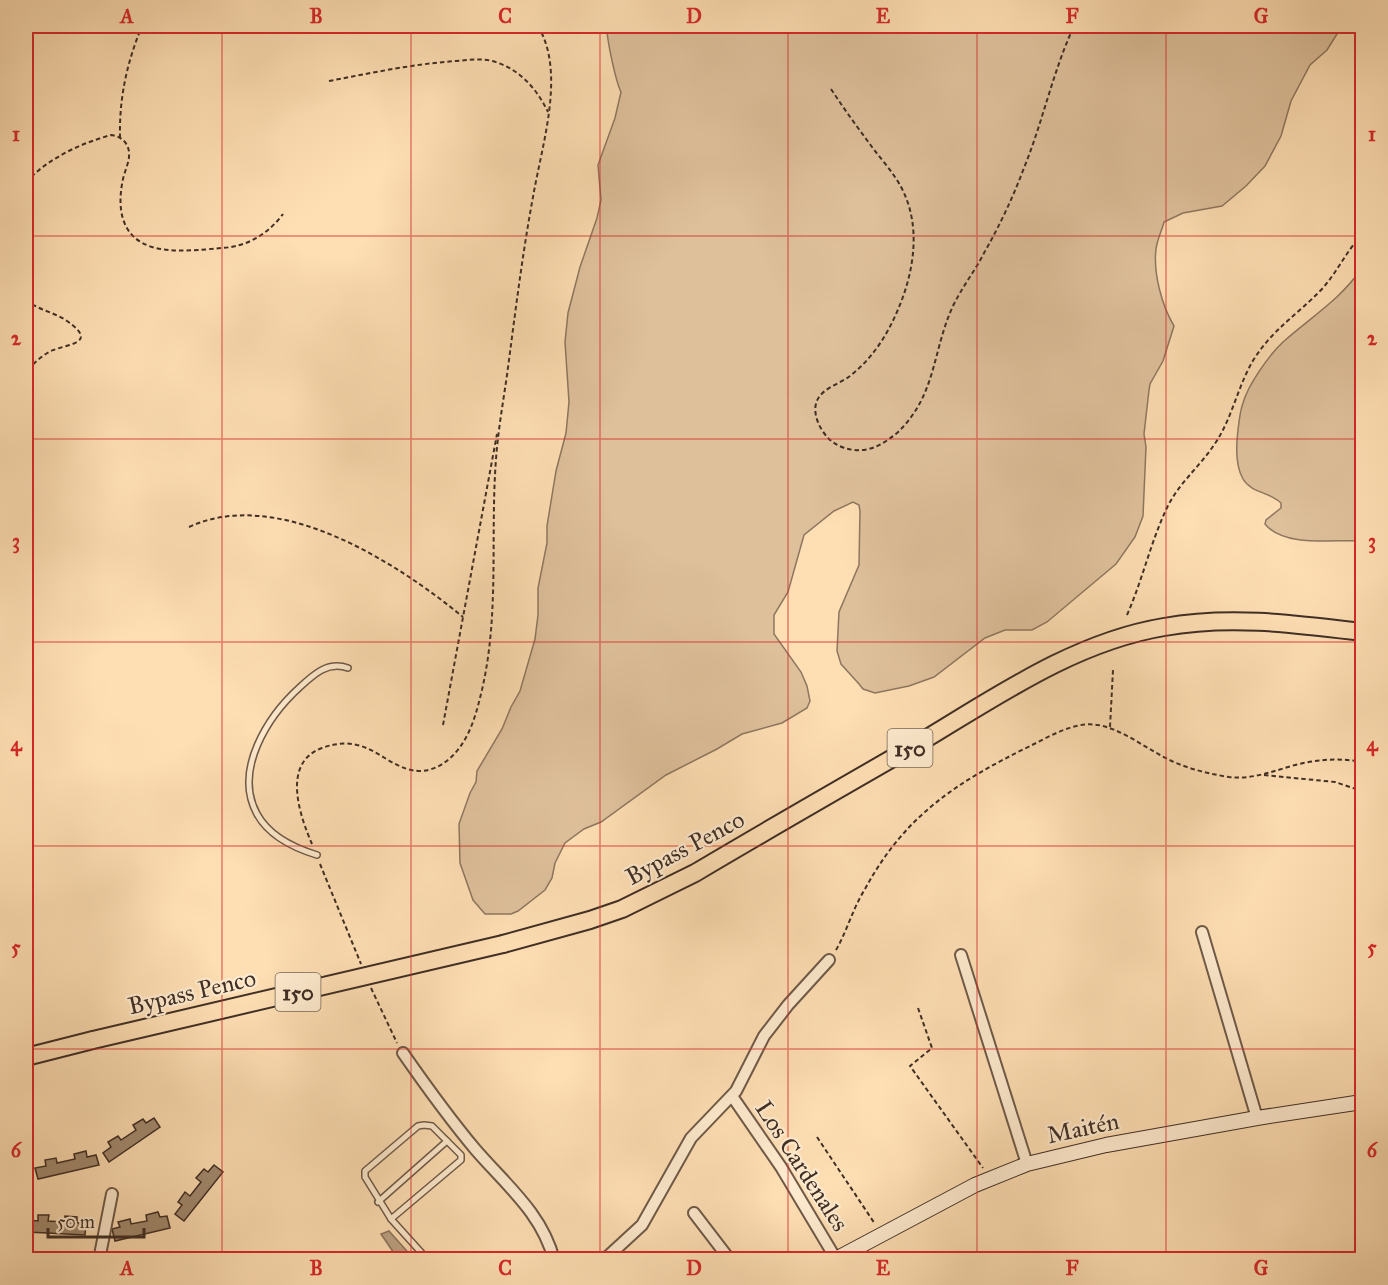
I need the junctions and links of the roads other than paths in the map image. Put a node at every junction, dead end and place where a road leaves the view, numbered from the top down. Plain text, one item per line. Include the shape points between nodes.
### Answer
1 (1334, 629) junction
2 (1362, 632) edge
3 (1362, 638) edge
4 (348, 668) dead end
5 (317, 855) road end
6 (1202, 932) dead end
7 (961, 956) dead end
8 (829, 960) road end
9 (403, 1053) road end
10 (26, 1057) edge
11 (732, 1096) junction
12 (1362, 1102) edge
13 (1257, 1118) junction
14 (447, 1141) junction
15 (1027, 1164) junction
16 (112, 1194) dead end
17 (378, 1202) junction
18 (694, 1213) dead end
19 (391, 1219) junction
20 (835, 1259) edge
21 (99, 1260) edge
22 (428, 1260) edge
23 (554, 1260) edge
24 (604, 1260) edge
25 (730, 1260) edge

1 - 2 main road, Bypass Penco / 150
1 - 3 main road, Bypass Penco / 150
1 - 10 main road, Bypass Penco / 150, bridge via 1286,623 1199,622 1162,627 1099,645 994,697 695,873 590,920 504,944
4 - 5 lane via 332,666 320,670 286,701 262,734 251,772 253,804 262,822 291,845
6 - 13 street
7 - 15 street
8 - 11 street via 764,1036
9 - 23 street via 457,1127 537,1220
11 - 20 street, Los Cardenales via 781,1167
11 - 24 street via 691,1138 642,1225
12 - 13 main road, Maitén
13 - 15 main road, Maitén
14 - 17 lane
14 - 17 lane via 432,1126 418,1126 366,1171 365,1178
14 - 19 lane via 461,1160
15 - 20 main road, Maitén via 990,1178
16 - 21 street
17 - 19 lane
18 - 25 street
19 - 22 lane

